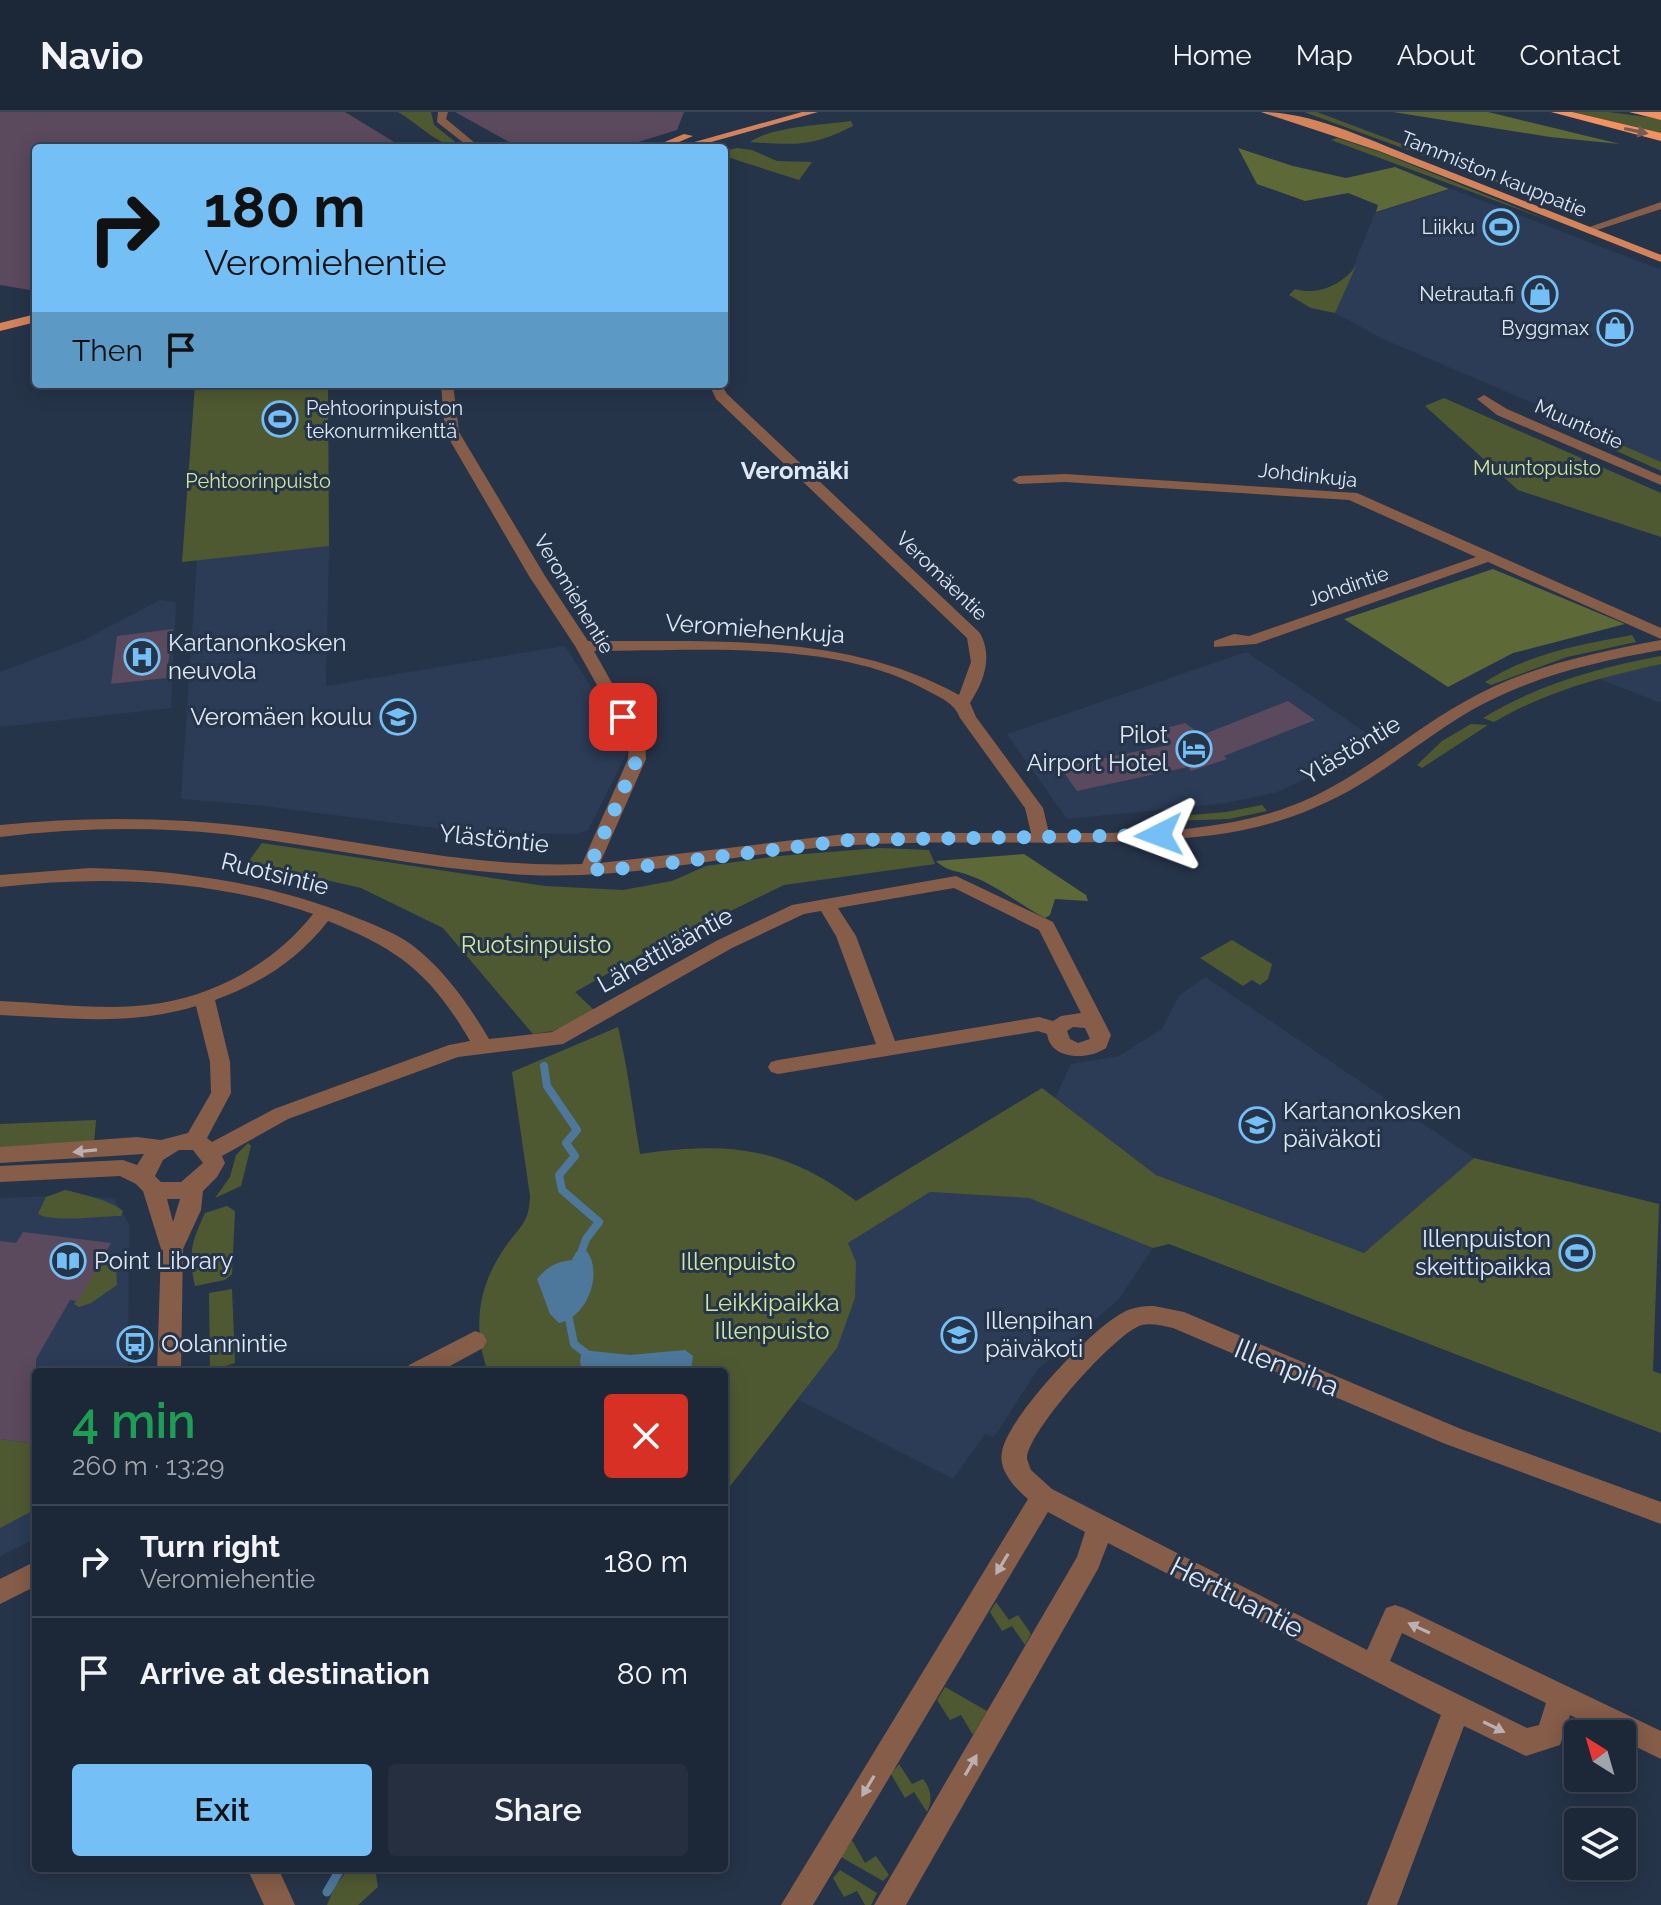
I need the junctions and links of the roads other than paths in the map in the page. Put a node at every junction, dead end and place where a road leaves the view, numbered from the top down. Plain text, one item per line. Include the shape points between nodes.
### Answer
1 (443, 112) edge
2 (777, 112) edge
3 (813, 112) edge
4 (1266, 112) edge
5 (1295, 112) edge
6 (1557, 112) edge
7 (1635, 112) edge
8 (1660, 115) edge
9 (1661, 137) edge
10 (471, 144) edge
11 (667, 144) edge
12 (693, 144) edge
13 (1661, 205) edge
14 (1604, 224) junction
15 (1587, 230) junction
16 (1661, 246) edge
17 (1661, 259) edge
18 (32, 311) edge
19 (0, 319) edge
20 (32, 319) edge
21 (0, 327) edge
22 (447, 388) edge
23 (717, 388) edge
24 (1484, 399) dead end
25 (1019, 480) dead end
26 (1661, 481) edge
27 (1489, 557) junction
28 (1661, 634) edge
29 (1220, 644) dead end
30 (1661, 645) edge
31 (583, 646) junction
32 (962, 703) junction
33 (0, 831) edge
34 (1042, 839) junction
35 (588, 870) junction
36 (0, 881) edge
37 (826, 904) junction
38 (326, 911) junction
39 (204, 997) junction
40 (0, 1008) edge
41 (1092, 1023) junction
42 (1057, 1030) junction
43 (483, 1047) junction
44 (888, 1050) junction
45 (778, 1067) dead end
46 (203, 1147) junction
47 (162, 1148) junction
48 (0, 1155) edge
49 (0, 1174) edge
50 (148, 1183) junction
51 (192, 1187) junction
52 (172, 1249) junction
53 (475, 1341) dead end
54 (169, 1368) edge
55 (425, 1368) edge
56 (1043, 1497) junction
57 (1661, 1513) edge
58 (1100, 1527) junction
59 (32, 1575) edge
60 (0, 1592) edge
61 (1374, 1667) junction
62 (1562, 1697) junction
63 (1457, 1709) junction
64 (1661, 1745) edge
65 (264, 1872) edge
66 (280, 1905) edge
67 (796, 1905) edge
68 (889, 1905) edge
69 (1382, 1905) edge

1 - 10 street via 446,126
2 - 11 main road
3 - 12 main road
4 - 15 main road, Tammiston kauppatie via 1383,149
5 - 14 main road, Tammiston kauppatie
6 -> 9 highway
7 - 8 highway
13 - 14 street
14 - 15 street
14 - 16 main road, Tammiston kauppatie
15 - 17 main road, Tammiston kauppatie
18 - 19 main road
20 - 21 main road
22 - 31 street, Veromiehentie via 452,432
23 - 32 street, Veromäentie via 974,636 979,657
24 - 26 street, Muuntotie via 1502,412
25 - 27 street, Johdinkuja via 1065,478 1352,496
27 - 28 street, Johdinkuja
27 - 29 street, Johdintie via 1250,641
30 - 34 street, Ylästöntie via 1522,679 1454,714 1331,794 1266,819 1159,835
31 - 32 street, Veromiehenkuja via 754,649 845,658 919,680
31 - 35 street, Veromiehentie via 637,742 637,759
32 - 34 street via 1034,808
33 - 35 street, Ylästöntie via 125,825 219,828 500,867
34 - 35 street, Ylästöntie via 850,840
36 - 38 street, Ruotsintie via 60,873 146,875 227,887
37 - 41 street, Lähettilääntie via 956,882 1046,926
37 - 43 street, Lähettilääntie via 799,909 725,944 556,1039
37 - 44 street via 846,936
38 - 39 street via 288,955 259,974
38 - 43 street, Ruotsintie via 412,955
39 - 40 street via 162,1010 115,1013
39 - 46 street via 220,1062 221,1093
41 - 42 street via 1071,1020
41 - 42 street via 1101,1038 1088,1050 1064,1046
42 - 44 street via 1039,1024
43 - 46 street, Lähettilääntie via 456,1050
44 - 45 street
46 - 47 street via 181,1142
46 - 51 street via 214,1163 206,1178
47 -> 48 street via 137,1145
47 - 50 street via 146,1164
49 - 50 street via 123,1168
50 - 51 street via 177,1192
50 - 52 street
51 - 52 street via 190,1210
52 - 54 street
53 - 55 street
56 - 57 street, Illenpiha via 1017,1469 1014,1451 1023,1431 1096,1345 1133,1318 1151,1315 1176,1319 1452,1436
56 - 58 street, Illenpiha
56 -> 67 street
58 - 61 street, Herttuantie
68 -> 58 street via 1089,1561
59 - 60 street
62 -> 61 street via 1395,1617
61 - 63 street, Herttuantie
63 -> 62 street, Herttuantie via 1526,1742 1550,1735
62 - 64 street
63 - 69 street
65 - 66 street

